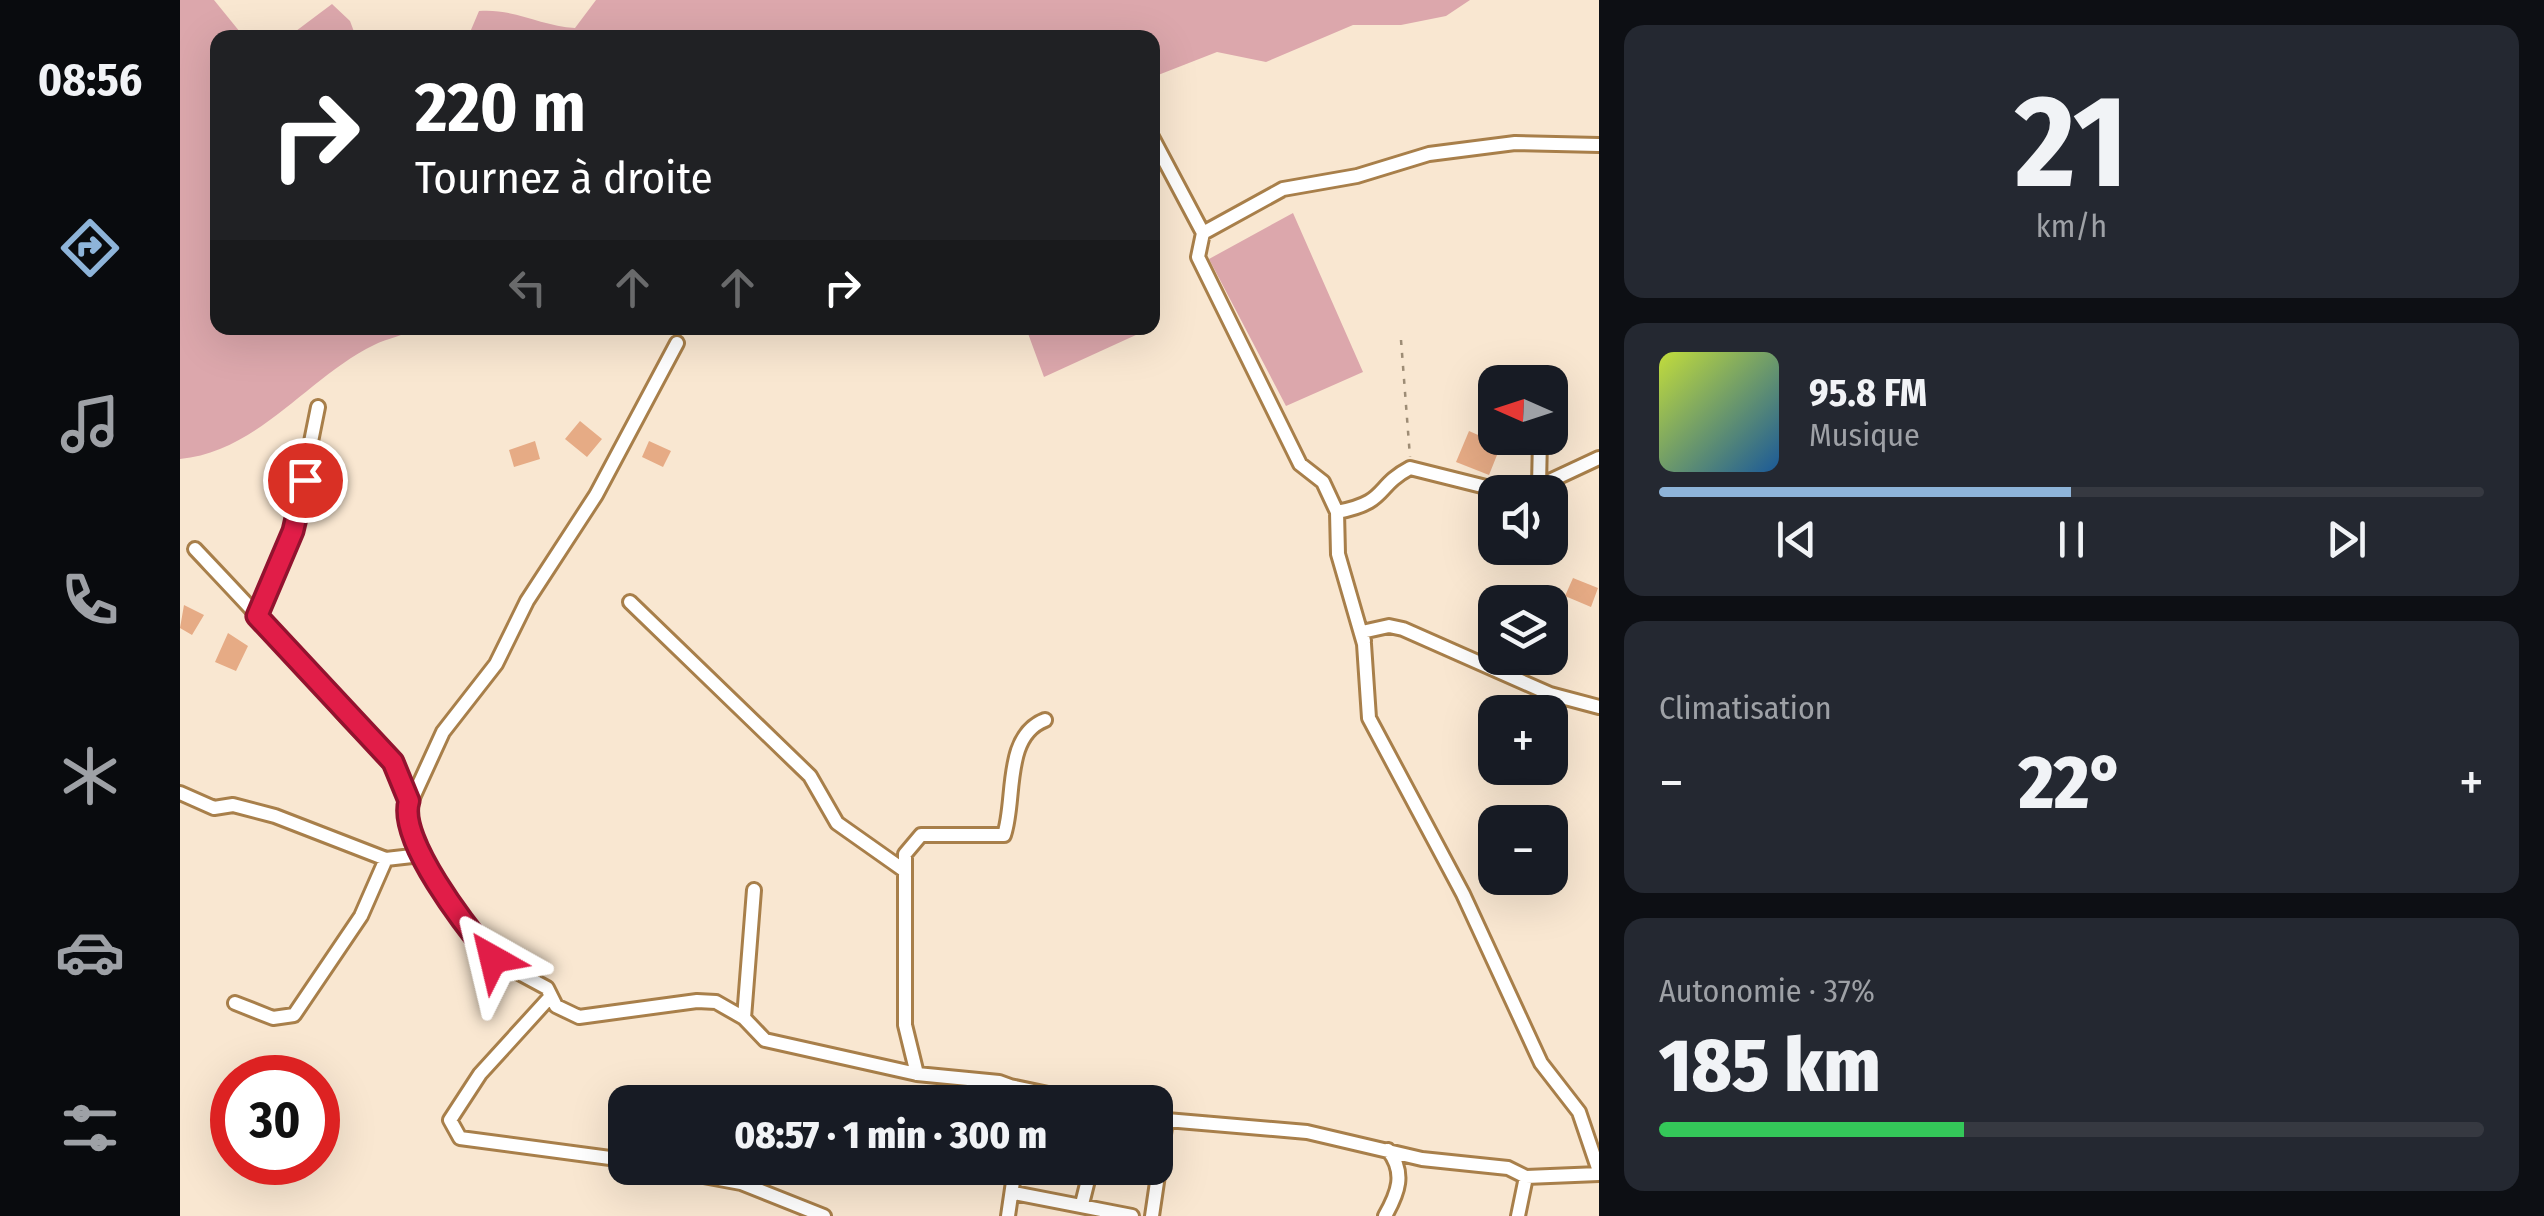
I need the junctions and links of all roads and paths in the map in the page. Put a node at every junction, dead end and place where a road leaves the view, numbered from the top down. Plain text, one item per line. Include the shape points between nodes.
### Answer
1 (1599, 145) edge
2 (1160, 152) edge
3 (1203, 233) junction
4 (1401, 340) dead end
5 (677, 343) dead end
6 (318, 407) dead end
7 (1599, 458) edge
8 (1410, 468) junction
9 (1563, 475) edge
10 (1478, 485) edge
11 (1337, 512) junction
12 (195, 549) dead end
13 (630, 602) dead end
14 (257, 616) junction
15 (1364, 644) junction
16 (1599, 707) edge
17 (1045, 720) dead end
18 (180, 792) edge
19 (409, 801) junction
20 (421, 855) junction
21 (386, 859) junction
22 (905, 872) junction
23 (754, 890) dead end
24 (551, 996) junction
25 (235, 1002) dead end
26 (744, 1018) junction
27 (917, 1074) junction
28 (1002, 1085) edge
29 (1173, 1121) edge
30 (1388, 1150) junction
31 (608, 1158) edge
32 (1599, 1172) edge
33 (1526, 1177) junction
34 (746, 1185) edge
35 (1014, 1185) edge
36 (1087, 1185) edge
37 (1155, 1185) edge
38 (1014, 1193) junction
39 (1082, 1204) junction
40 (824, 1216) edge
41 (1008, 1216) edge
42 (1132, 1216) edge
43 (1152, 1216) edge
44 (1385, 1216) edge
45 (1518, 1216) edge

1 - 3 street via 1515,143 1429,154 1357,176 1283,188
2 - 3 street
3 - 11 street via 1198,258 1300,464 1323,482
4 - 8 path
5 - 19 street via 596,494 527,600 496,664 443,732
6 - 14 street via 293,531
7 - 9 street
8 - 10 street
8 - 11 street via 1368,506
11 - 15 street via 1338,554
12 - 14 street
13 - 22 street via 810,776 837,823
14 - 19 street via 393,762
15 - 16 street via 1362,632 1403,629 1550,694
15 - 32 street via 1369,718 1463,894 1541,1063 1579,1112
17 - 22 street via 1023,737 1004,835 922,836 906,854
18 - 21 street via 214,808 275,816
19 - 20 street via 404,815
20 - 21 street
20 - 24 street via 493,959
21 - 25 street via 361,916 294,1015 273,1018
22 - 27 street via 906,1025
23 - 26 street
24 - 26 street via 578,1017 697,1001 716,1002
24 - 31 street via 480,1074 450,1120 460,1138
26 - 27 street via 766,1040
27 - 28 street
29 - 30 street via 1307,1132
30 - 33 street via 1508,1168
30 - 44 street via 1400,1189
32 - 33 street
33 - 45 street
34 - 40 street
35 - 38 street
36 - 39 street
37 - 43 street
38 - 39 street
38 - 41 street
39 - 42 street

